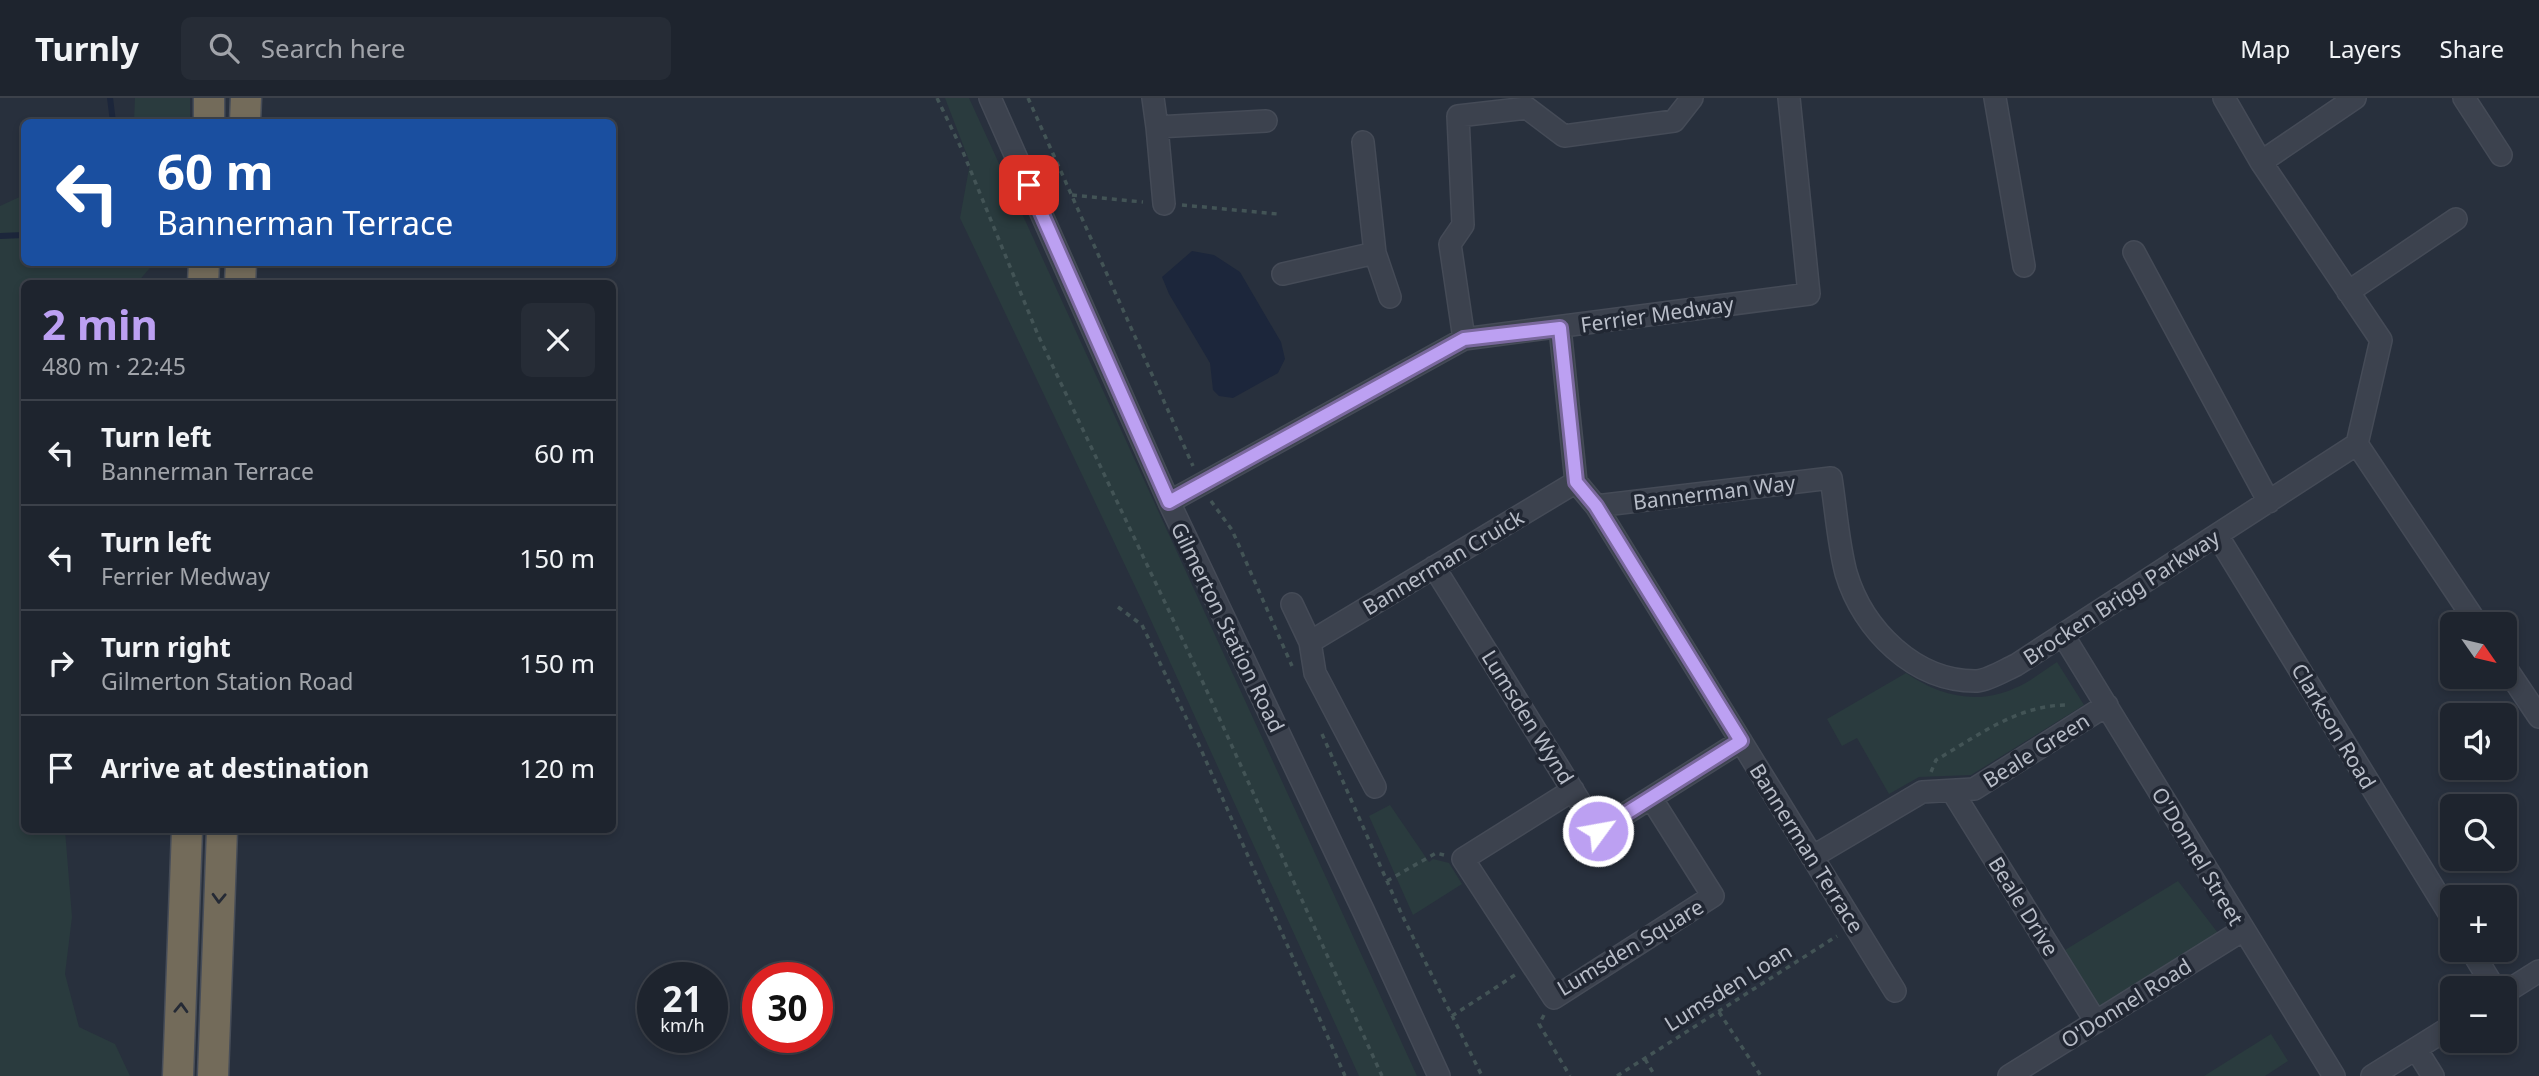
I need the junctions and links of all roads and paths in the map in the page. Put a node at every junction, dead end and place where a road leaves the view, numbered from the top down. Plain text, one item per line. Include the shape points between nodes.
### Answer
1 (209, 98) edge
2 (246, 98) edge
3 (937, 98) edge
4 (990, 98) edge
5 (1028, 98) edge
6 (1153, 98) edge
7 (1692, 98) edge
8 (1789, 98) edge
9 (1995, 98) edge
10 (2224, 98) edge
11 (2355, 98) edge
12 (2464, 98) edge
13 (209, 119) edge
14 (245, 119) edge
15 (1266, 121) dead end
16 (1157, 127) junction
17 (1363, 142) dead end
18 (2501, 155) dead end
19 (2261, 162) junction
20 (1164, 204) dead end
21 (2456, 219) dead end
22 (2134, 252) dead end
23 (1375, 253) junction
24 (2024, 266) dead end
25 (1283, 274) dead end
26 (2348, 292) junction
27 (1390, 297) dead end
28 (1560, 328) junction
29 (1464, 339) junction
30 (2357, 444) junction
31 (1831, 478) joint
32 (1576, 482) junction
33 (1201, 484) junction
34 (1169, 502) junction
35 (2269, 502) junction
36 (1596, 506) junction
37 (2217, 535) junction
38 (1434, 567) junction
39 (1292, 604) dead end
40 (1118, 607) dead end
41 (2468, 612) edge
42 (2063, 635) junction
43 (1310, 642) junction
44 (1294, 670) dead end
45 (2517, 684) edge
46 (2107, 705) junction
47 (2539, 717) edge
48 (1321, 732) dead end
49 (1741, 741) junction
50 (1374, 787) dead end
51 (1573, 790) junction
52 (1952, 791) junction
53 (1922, 792) junction
54 (1651, 798) junction
55 (187, 833) edge
56 (222, 833) edge
57 (1812, 856) junction
58 (1464, 859) junction
59 (1387, 881) junction
60 (2440, 898) edge
61 (1854, 925) junction
62 (2243, 930) junction
63 (1531, 964) junction
64 (2539, 971) edge
65 (2517, 985) edge
66 (1895, 991) dead end
67 (1554, 998) junction
68 (1719, 1012) junction
69 (1452, 1016) junction
70 (2096, 1022) junction
71 (2440, 1034) edge
72 (2416, 1049) junction
73 (1645, 1059) junction
74 (178, 1076) edge
75 (213, 1076) edge
76 (1345, 1076) edge
77 (1382, 1076) edge
78 (1439, 1076) edge
79 (1482, 1076) edge
80 (1570, 1076) edge
81 (1618, 1076) edge
82 (1655, 1076) edge
83 (1761, 1076) edge
84 (2009, 1076) edge
85 (2334, 1076) edge
86 (2372, 1076) edge
87 (2433, 1076) edge

1 - 13 highway
2 - 14 highway
3 - 77 path via 1038,335
4 - 34 street, Gilmerton Station Road
5 - 33 path
6 - 16 street
7 - 29 street via 1674,121 1564,135 1527,108 1458,116 1463,225 1450,244
8 - 28 street, Ferrier Medway via 1809,294
9 - 24 street
10 - 19 street
11 - 19 street
12 - 18 street
15 - 16 street
16 - 20 street
17 - 23 street
19 - 26 street
21 - 26 street
22 - 35 street
23 - 25 street
23 - 27 street
26 - 30 street via 2381,340
28 - 29 street, Ferrier Medway
28 - 32 street
29 - 33 street, Ferrier Medway
30 - 35 street, Brocken Brigg Parkway
30 - 41 street
31 - 36 street, Bannerman Way
31 - 42 street, Brocken Brigg Parkway via 1846,572 1858,603 1880,635 1913,664 1945,677 1979,681 2016,665
32 - 36 street, Bannerman Terrace
32 - 38 street, Bannerman Cruick
33 - 34 street, Ferrier Medway
33 - 44 path via 1232,530
34 - 78 street, Gilmerton Station Road
35 - 37 street, Brocken Brigg Parkway
36 - 49 street, Bannerman Terrace
37 - 42 street, Brocken Brigg Parkway
37 - 60 street, Clarkson Road
38 - 43 street, Bannerman Cruick
38 - 51 street, Lumsden Wynd
39 - 43 street
40 - 76 path via 1142,625
42 - 46 street, O'Donnel Street
43 - 50 street via 1315,673
45 - 47 street
46 - 52 street, Beale Green via 1974,789
46 - 53 path via 2056,705 2022,711 1936,760
46 - 62 street, O'Donnel Street
48 - 59 path
49 - 54 street, Lumsden Wynd
49 - 57 street, Bannerman Terrace
51 - 54 street, Lumsden Wynd via 1598,831
51 - 58 street
52 - 53 street, Beale Green
52 - 70 street, Beale Drive
53 - 57 street, Beale Green
54 - 67 street, Lumsden Square via 1713,896
74 -> 55 highway
56 -> 75 highway
57 - 61 street, Bannerman Terrace
58 - 59 path via 1436,853
58 - 63 street, Lumsden Square
59 - 69 path
61 - 66 street, Bannerman Terrace
61 - 68 path, Lumsden Loan
62 - 70 street, O'Donnel Road
62 - 85 street, O'Donnel Street
63 - 67 street, Lumsden Square
63 - 69 path
64 - 65 street
67 - 80 path via 1539,1024
68 - 73 path, Lumsden Loan
68 - 83 path
69 - 79 path
70 - 84 street, O'Donnel Road
71 - 72 street
72 - 86 street
72 - 87 street
73 - 81 path, Lumsden Loan
73 - 82 path

